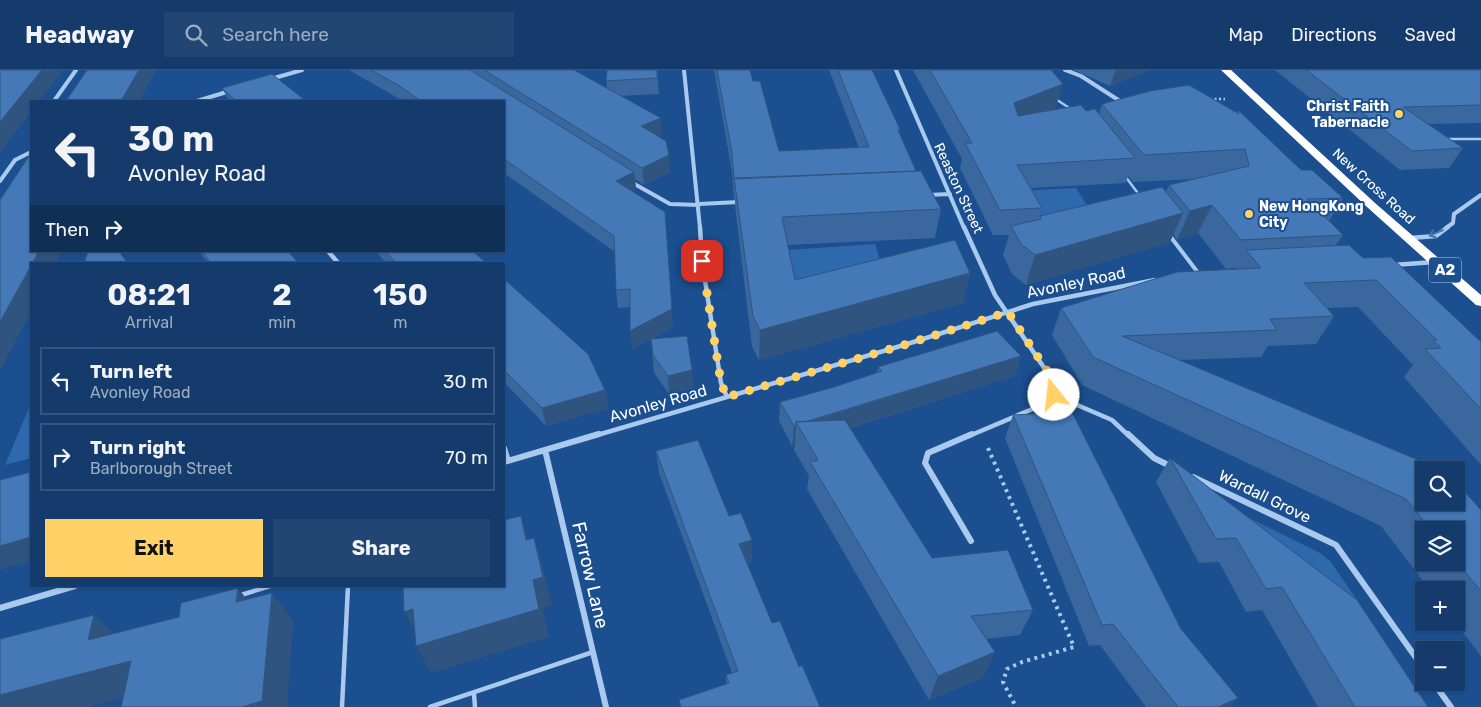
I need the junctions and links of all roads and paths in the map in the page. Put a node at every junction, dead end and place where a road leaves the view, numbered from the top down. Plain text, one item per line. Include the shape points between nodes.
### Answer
1 (76, 70) edge
2 (302, 70) edge
3 (684, 70) edge
4 (896, 70) edge
5 (1065, 70) edge
6 (1226, 70) edge
7 (265, 81) edge
8 (239, 88) edge
9 (1049, 94) edge
10 (1205, 99) edge
11 (1225, 99) dead end
12 (55, 100) edge
13 (200, 100) edge
14 (1130, 107) edge
15 (1075, 114) edge
16 (1446, 139) edge
17 (1481, 139) edge
18 (30, 152) edge
19 (1121, 170) edge
20 (0, 181) edge
21 (630, 181) edge
22 (950, 194) junction
23 (920, 195) edge
24 (1481, 195) edge
25 (745, 202) edge
26 (1145, 202) edge
27 (699, 205) junction
28 (1169, 234) edge
29 (1409, 238) junction
30 (329, 252) edge
31 (337, 262) edge
32 (1436, 262) junction
33 (1384, 265) edge
34 (1199, 274) junction
35 (1208, 274) edge
36 (1190, 275) edge
37 (1164, 279) edge
38 (1481, 302) edge
39 (1008, 312) junction
40 (1054, 395) junction
41 (727, 397) junction
42 (977, 431) junction
43 (545, 450) junction
44 (506, 462) edge
45 (1180, 471) edge
46 (1188, 475) edge
47 (971, 541) dead end
48 (72, 587) edge
49 (267, 587) edge
50 (348, 587) edge
51 (234, 597) edge
52 (0, 608) edge
53 (593, 652) junction
54 (1415, 656) edge
55 (1439, 691) edge
56 (474, 694) junction
57 (342, 707) edge
58 (430, 707) edge
59 (475, 707) edge
60 (606, 707) edge
61 (1016, 707) edge
62 (1451, 707) edge

1 - 12 street
2 - 7 street
3 - 27 street
4 - 22 street, Reaston Street
5 - 14 street via 1081,76
6 - 29 highway, New Cross Road / A2
8 - 13 street
9 - 15 lane
10 - 11 path
16 - 17 lane
18 - 20 street via 15,160
19 - 26 lane
21 - 27 street via 670,204
22 - 23 street
22 - 39 street, Reaston Street via 994,295
24 -> 29 street via 1454,214 1453,223 1436,236
25 - 27 street
27 - 41 street via 703,270 721,383
28 - 34 lane
29 - 32 highway, New Cross Road / A2
30 - 31 street
32 - 33 street
32 - 38 highway, New Cross Road / A2
34 - 35 street
34 - 36 street
37 - 39 street, Avonley Road via 1059,298
39 - 40 street, Reaston Street via 1054,381
39 - 41 street, Avonley Road
40 - 42 street via 1042,405
40 - 45 street via 1112,420 1154,458
41 - 43 street, Avonley Road
42 - 47 street via 935,448 928,453 925,463
42 - 61 path via 1074,647 1007,669 1003,682
43 - 44 street, Avonley Road
43 - 53 street, Farrow Lane
46 - 54 street, Wardall Grove via 1336,545
48 - 52 street
49 - 51 lane
50 - 57 lane
53 - 56 lane
53 - 60 street, Farrow Lane
55 - 62 street
56 - 58 lane
56 - 59 lane

